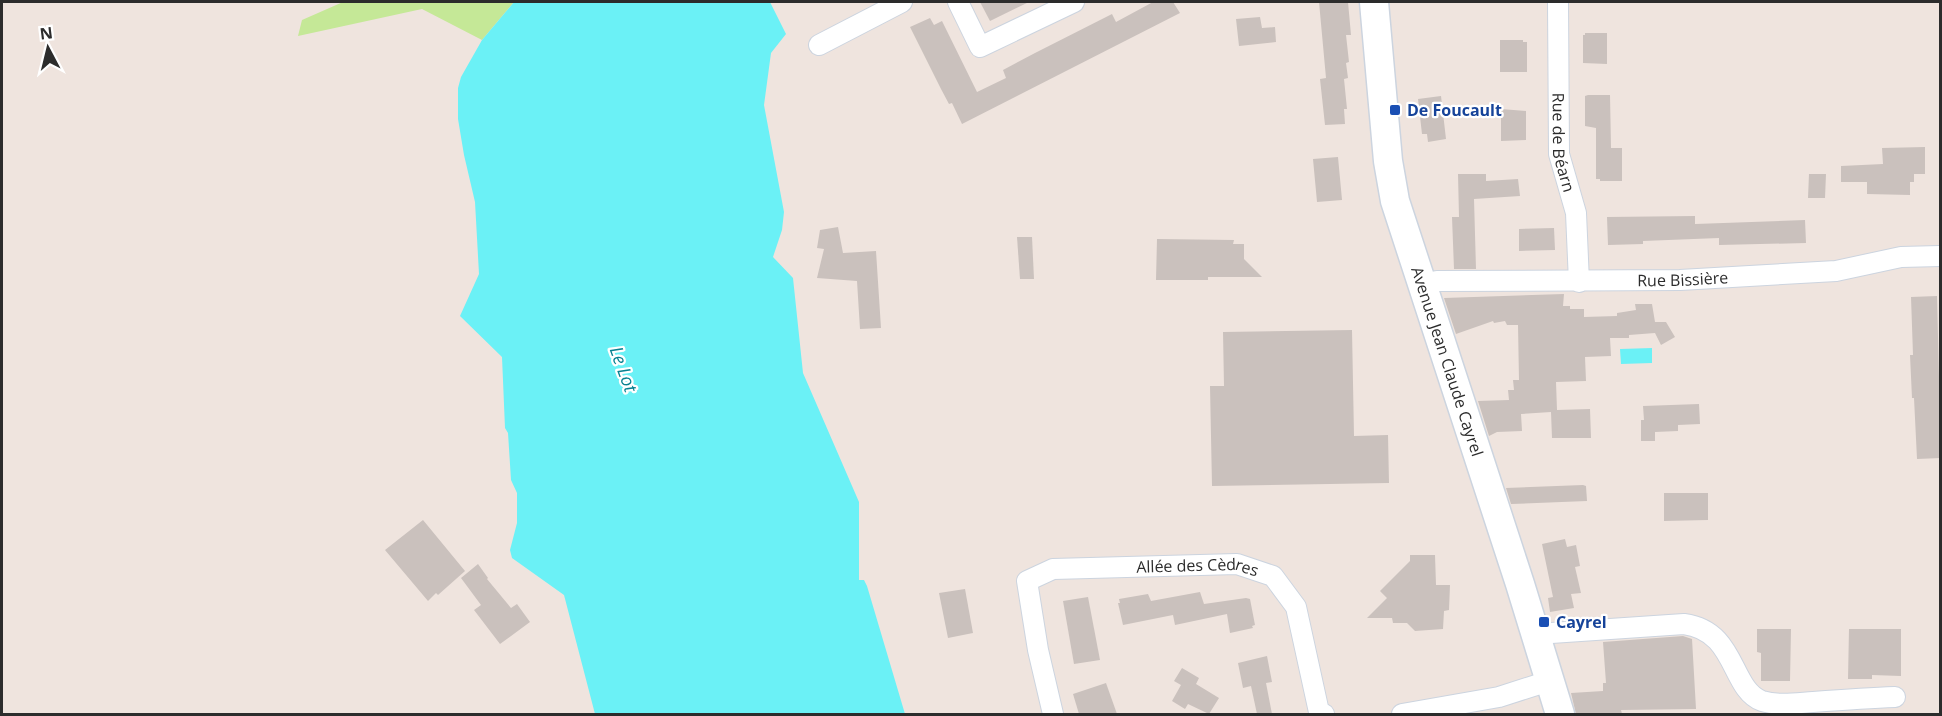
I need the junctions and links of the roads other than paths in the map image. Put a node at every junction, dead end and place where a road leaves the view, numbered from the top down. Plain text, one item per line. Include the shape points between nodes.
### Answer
1 (903, 2) edge
2 (958, 2) edge
3 (1074, 2) edge
4 (1374, 2) edge
5 (1558, 2) edge
6 (819, 45) dead end
7 (1941, 256) edge
8 (1579, 282) junction
9 (1422, 285) junction
10 (1536, 636) junction
11 (1549, 681) junction
12 (1895, 697) dead end
13 (1053, 714) edge
14 (1324, 714) edge
15 (1402, 714) edge
16 (1560, 714) edge

1 - 6 street
2 - 3 street via 980,47
4 - 9 main road, Avenue Jean Claude Cayrel via 1388,160 1395,201
5 - 8 street, Rue de Béarn via 1558,154 1576,213
7 - 8 street, Rue Bissière via 1901,257 1836,271
8 - 9 street, Rue Bissière via 1437,281
9 - 10 main road, Avenue Jean Claude Cayrel
10 - 11 main road, Avenue Jean Claude Cayrel
10 - 12 street via 1698,626 1730,656 1742,681 1762,700 1783,703
11 - 15 street via 1499,697
11 - 16 main road, Avenue Jean Claude Cayrel
13 - 14 street, Allée des Cèdres via 1027,581 1053,569 1237,564 1273,576 1296,607 1319,712

